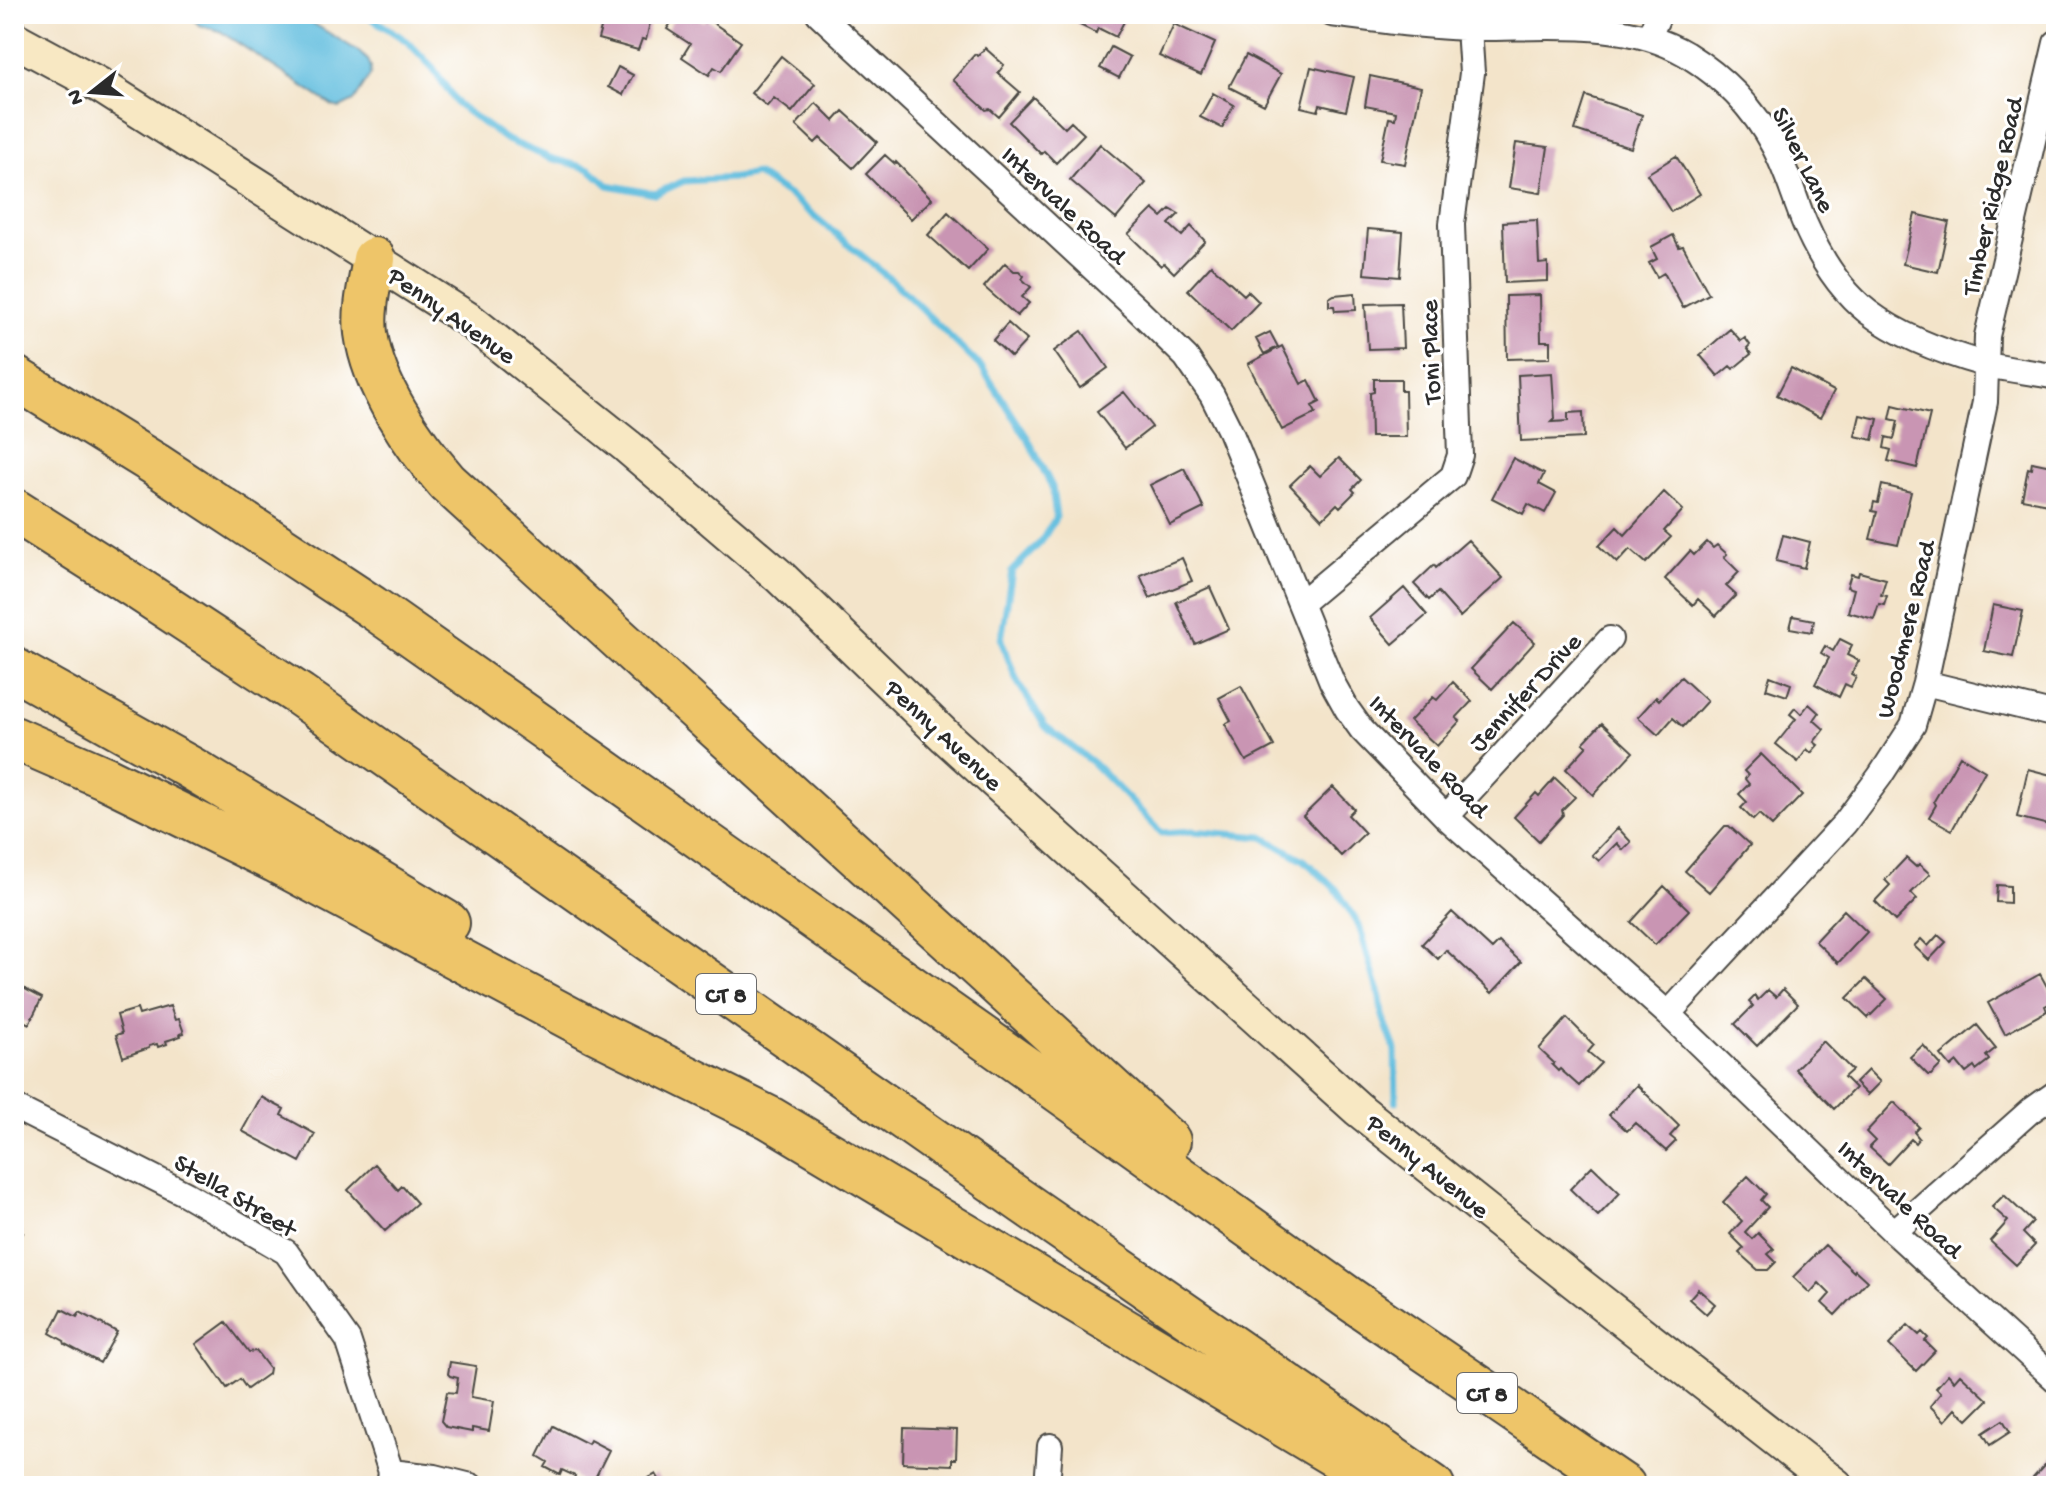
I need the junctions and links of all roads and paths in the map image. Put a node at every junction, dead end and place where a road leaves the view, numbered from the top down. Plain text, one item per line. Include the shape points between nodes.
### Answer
1 (819, 14) edge
2 (1332, 14) edge
3 (1659, 14) edge
4 (1469, 28) junction
5 (1649, 37) junction
6 (14, 39) edge
7 (2056, 43) edge
8 (374, 259) junction
9 (1985, 364) junction
10 (14, 377) edge
11 (2056, 377) edge
12 (14, 510) edge
13 (1301, 603) junction
14 (1610, 639) dead end
15 (14, 669) edge
16 (1925, 683) junction
17 (2056, 715) edge
18 (14, 738) edge
19 (1446, 817) junction
20 (1668, 1014) junction
21 (2056, 1093) edge
22 (14, 1107) edge
23 (770, 1118) junction
24 (1894, 1232) junction
25 (1350, 1299) junction
26 (2056, 1380) edge
27 (1050, 1446) dead end
28 (390, 1479) edge
29 (471, 1486) edge
30 (1047, 1486) edge
31 (1385, 1486) edge
32 (1433, 1486) edge
33 (1624, 1486) edge
34 (1836, 1486) edge

1 - 13 street, Intervale Road via 1186,357 1230,431
2 - 4 street, Silver Lane
3 - 5 street
4 - 5 street, Silver Lane via 1603,29
4 - 13 street, Toni Place via 1472,73 1452,224 1460,455 1453,476
5 - 9 street, Silver Lane via 1719,77 1748,105 1774,145 1826,264 1867,311 1896,330
6 - 8 main road, Penny Avenue via 101,86
7 - 9 street, Timber Ridge Road via 1987,336
8 - 25 highway via 365,316 374,364 415,441 459,495 1174,1146 1275,1222
8 - 34 main road, Penny Avenue via 469,320 627,446 779,576 957,747 1358,1109
9 - 11 street, Silver Lane
9 - 16 street, Woodmere Road via 1985,402
10 - 25 highway, CT 8 via 372,607
12 - 32 highway, CT 8 via 300,695
13 - 19 street, Intervale Road via 1347,709
14 - 19 street, Jennifer Drive
15 - 23 highway via 189,767
16 - 17 street
16 - 20 street, Woodmere Road via 1913,725 1845,823
18 - 23 highway via 275,861
19 - 20 street, Intervale Road
20 - 24 street, Intervale Road
21 - 24 street
22 - 28 street, Stella Street via 186,1194 286,1252 348,1340
23 - 31 highway
24 - 26 street, Intervale Road
25 - 33 highway, CT 8
27 - 30 street
28 - 29 street via 435,1477

